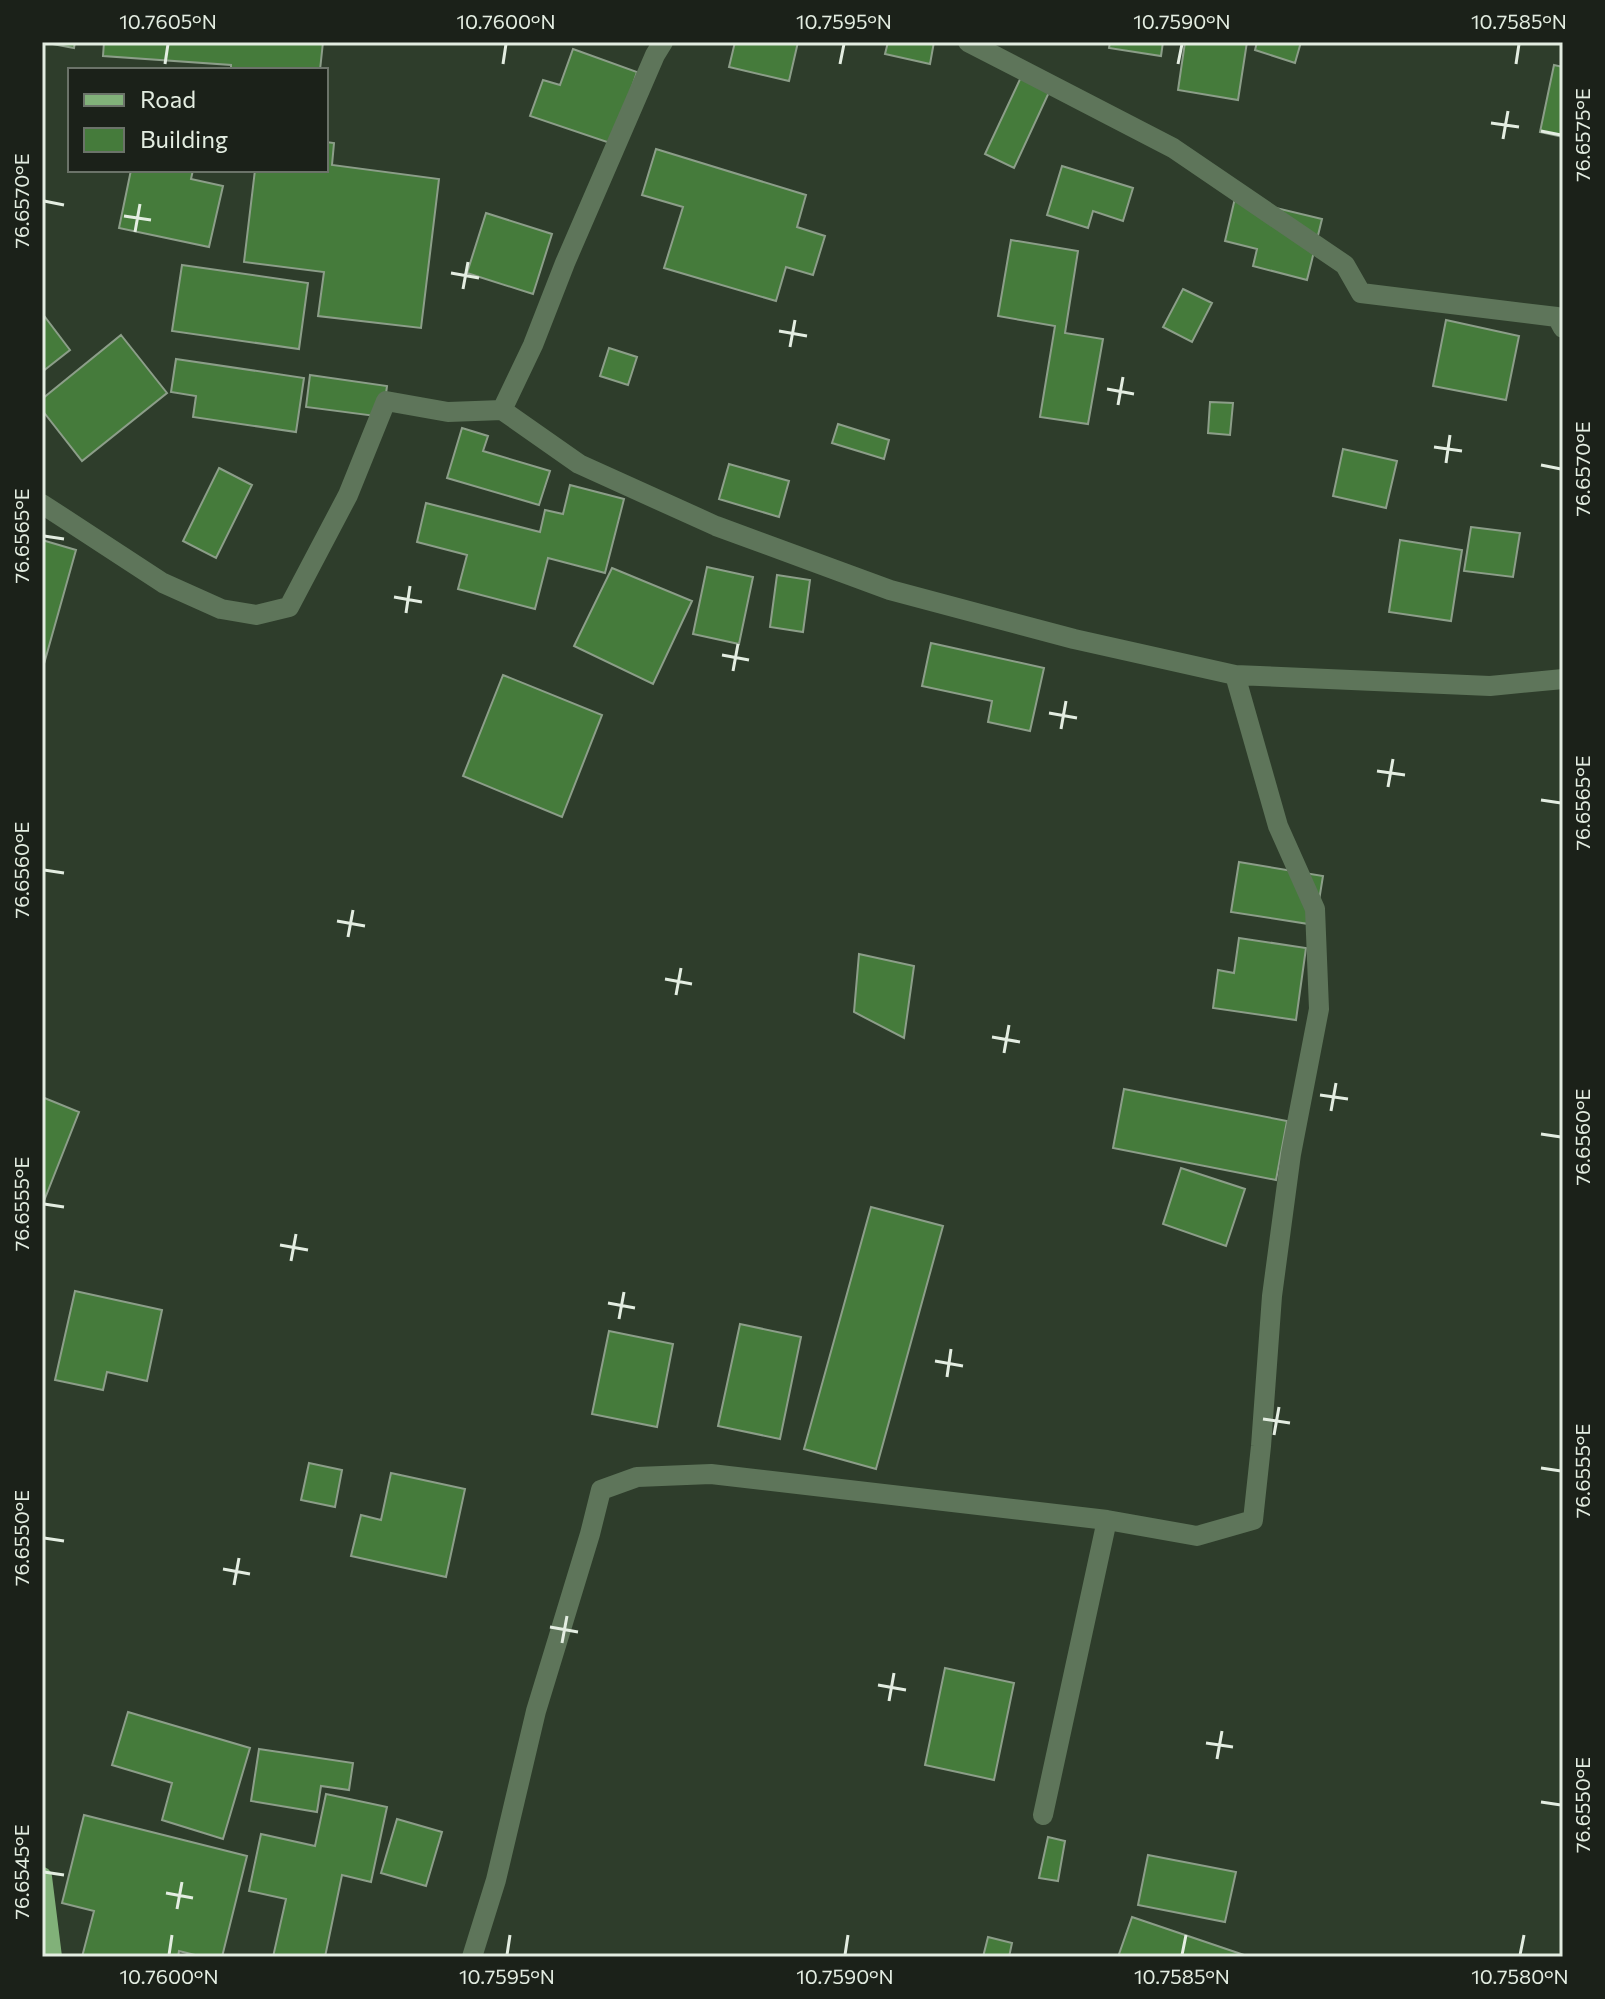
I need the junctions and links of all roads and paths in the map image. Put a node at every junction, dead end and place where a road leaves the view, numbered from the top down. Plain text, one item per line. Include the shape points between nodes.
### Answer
1 (663, 42) edge
2 (968, 42) edge
3 (1563, 328) edge
4 (502, 410) junction
5 (42, 504) edge
6 (1235, 675) junction
7 (1563, 679) edge
8 (1107, 1520) junction
9 (1043, 1815) dead end
10 (42, 1877) edge
11 (52, 1957) edge
12 (472, 1957) edge

1 - 4 street
2 - 3 street via 1173,148 1345,265 1361,293 1557,317
4 - 5 street via 448,412 386,401 348,495 289,607 256,615 221,609 163,583
4 - 6 street via 579,464 716,526 890,590
6 - 7 street via 1490,686
6 - 8 street via 1278,826 1315,909 1319,1009 1291,1154 1272,1296 1253,1520 1197,1536
8 - 9 street
8 - 12 street via 711,1474 637,1477 601,1490
10 - 11 main road

